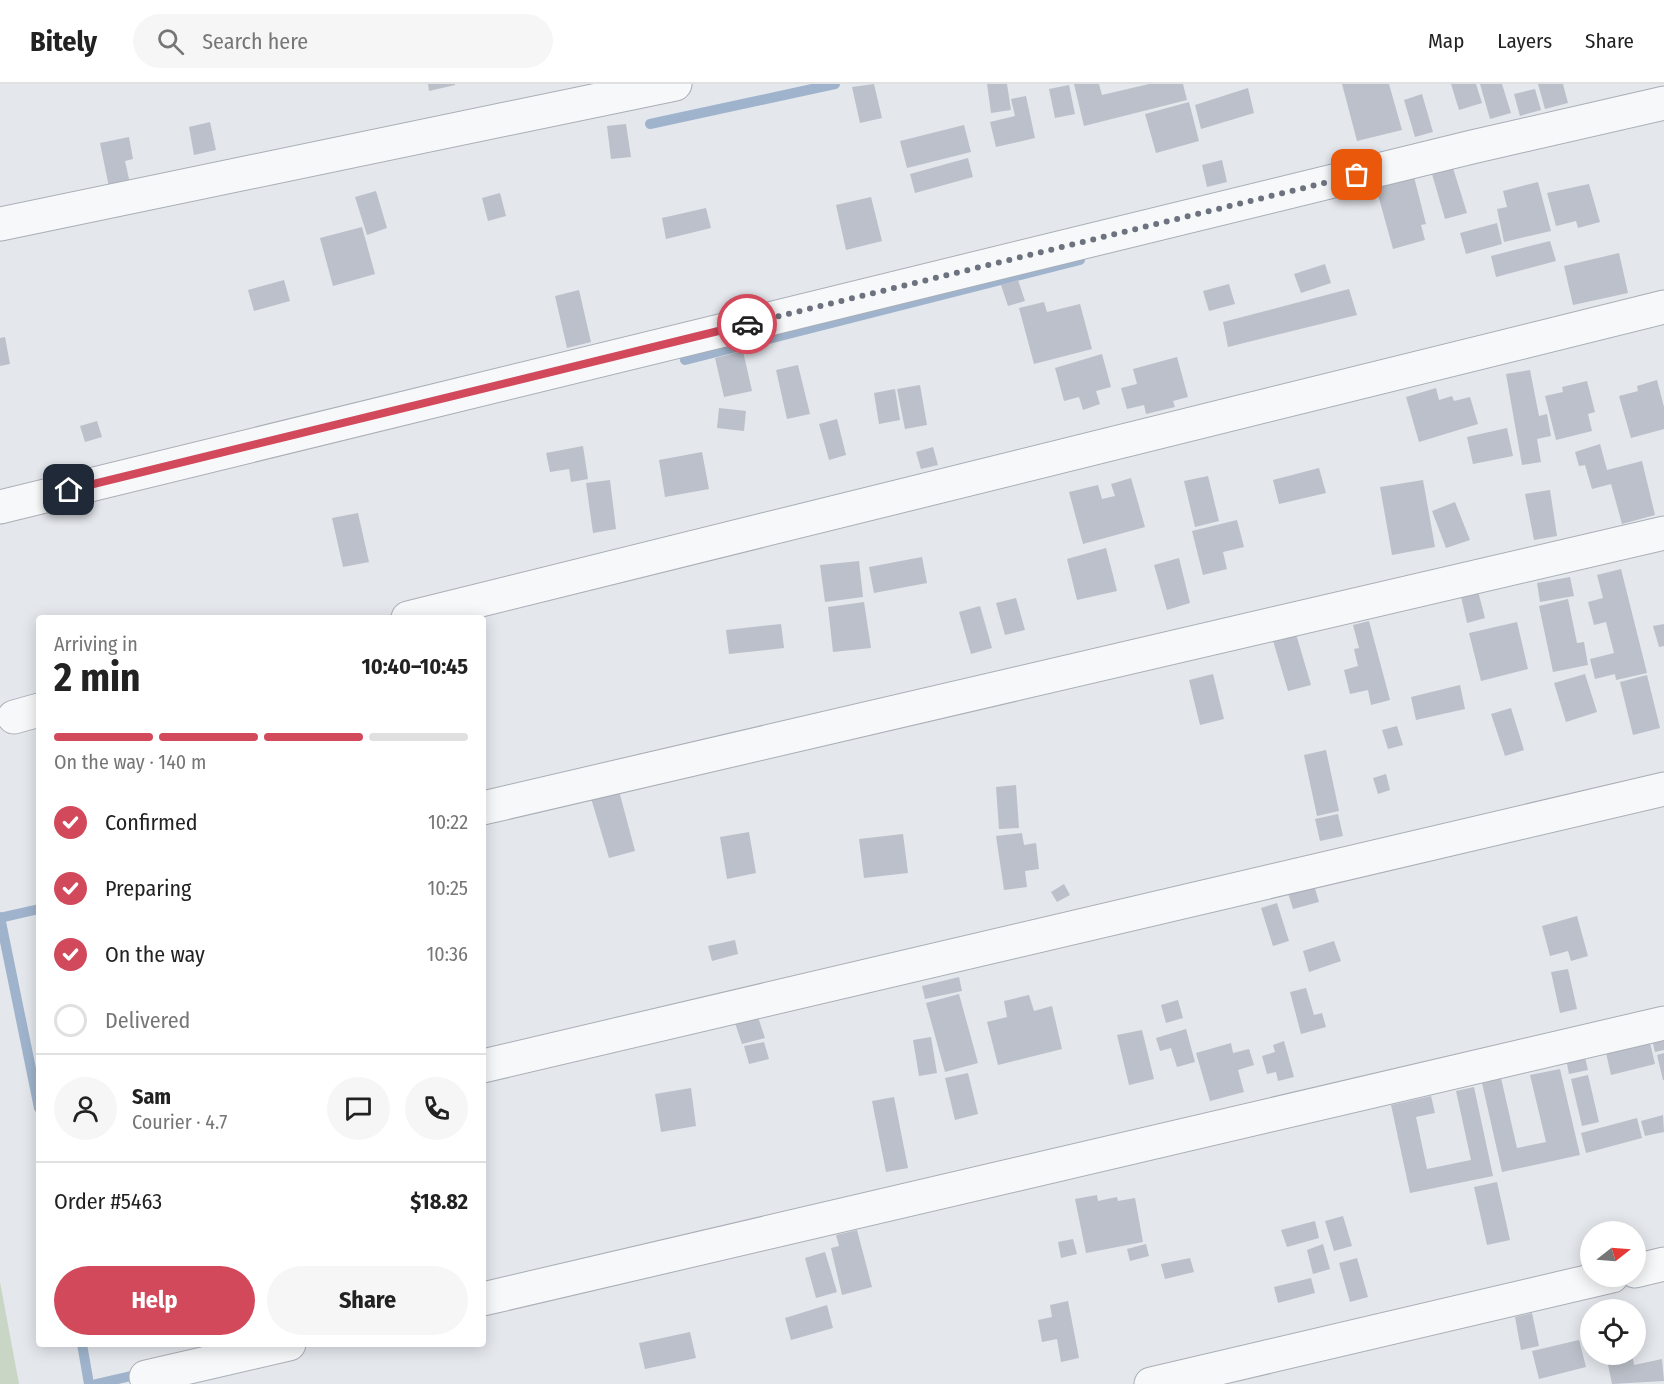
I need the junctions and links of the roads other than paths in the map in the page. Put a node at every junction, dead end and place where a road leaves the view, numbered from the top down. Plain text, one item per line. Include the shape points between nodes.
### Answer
1 (675, 84) edge
2 (1664, 103) edge
3 (0, 224) edge
4 (1664, 307) edge
5 (0, 507) edge
6 (1664, 533) edge
7 (420, 615) edge
8 (1664, 789) edge
9 (486, 807) edge
10 (1664, 1023) edge
11 (486, 1065) edge
12 (1664, 1264) edge
13 (1646, 1268) edge
14 (1580, 1283) edge
15 (486, 1298) edge
16 (276, 1347) edge
17 (146, 1377) dead end
18 (1151, 1384) edge

1 - 3 street
2 - 5 street
4 - 7 street
6 - 9 street
8 - 11 street
10 - 15 street
12 - 13 street
14 - 18 street
16 - 17 street

